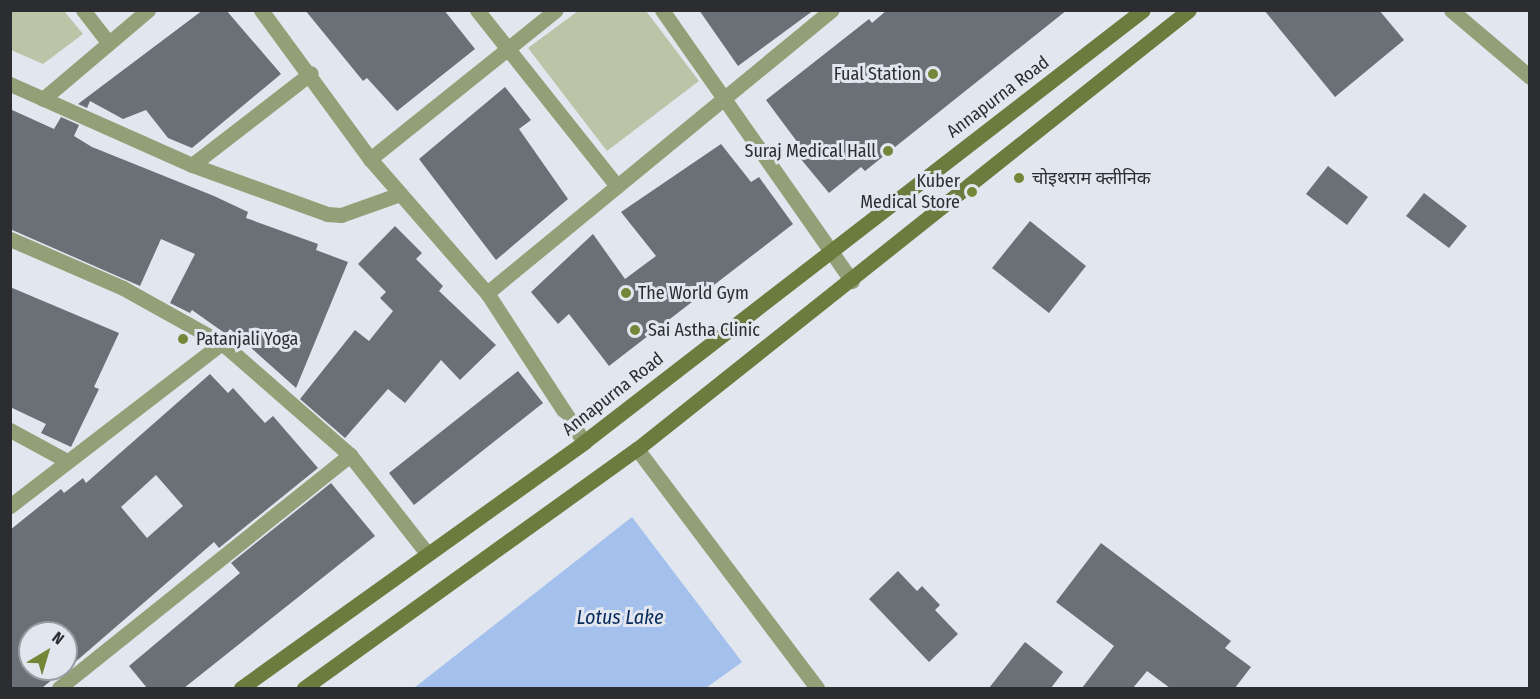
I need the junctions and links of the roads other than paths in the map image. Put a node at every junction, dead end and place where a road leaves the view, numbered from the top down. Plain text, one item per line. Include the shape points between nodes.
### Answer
1 (83, 10) edge
2 (148, 10) edge
3 (261, 10) edge
4 (477, 10) edge
5 (556, 10) edge
6 (662, 10) edge
7 (832, 10) edge
8 (1143, 10) edge
9 (1189, 10) edge
10 (1451, 10) edge
11 (108, 42) junction
12 (507, 51) junction
13 (311, 73) junction
14 (1530, 77) edge
15 (10, 84) edge
16 (43, 99) junction
17 (725, 100) junction
18 (370, 159) junction
19 (192, 165) junction
20 (616, 186) junction
21 (400, 194) junction
22 (10, 239) edge
23 (828, 252) junction
24 (852, 281) junction
25 (487, 293) junction
26 (222, 343) junction
27 (10, 430) edge
28 (584, 442) junction
29 (637, 449) junction
30 (350, 455) junction
31 (68, 461) junction
32 (10, 506) edge
33 (426, 552) junction
34 (59, 688) edge
35 (241, 688) edge
36 (304, 688) edge
37 (817, 688) edge

1 - 11 street
2 - 11 street
3 - 13 street
4 - 12 street
5 - 12 street
6 - 17 street
7 - 17 street
8 - 23 main road, Annapurna Road
9 - 24 main road
10 - 14 street
11 - 16 street
12 - 18 street
12 - 20 street
13 - 18 street
13 - 19 street
15 - 16 street
16 - 19 street
17 - 20 street
17 - 23 street
18 - 21 street
19 - 21 street via 327,214 341,215
20 - 25 street
21 - 25 street
22 - 26 street via 123,288
23 - 24 street
23 - 28 main road, Annapurna Road
24 - 29 main road
25 - 28 street
26 - 30 street
26 - 31 street
27 - 31 street
28 - 33 main road, Annapurna Road
29 - 36 main road
29 - 37 street
30 - 33 street
30 - 34 street
31 - 32 street
33 - 35 main road, Annapurna Road

